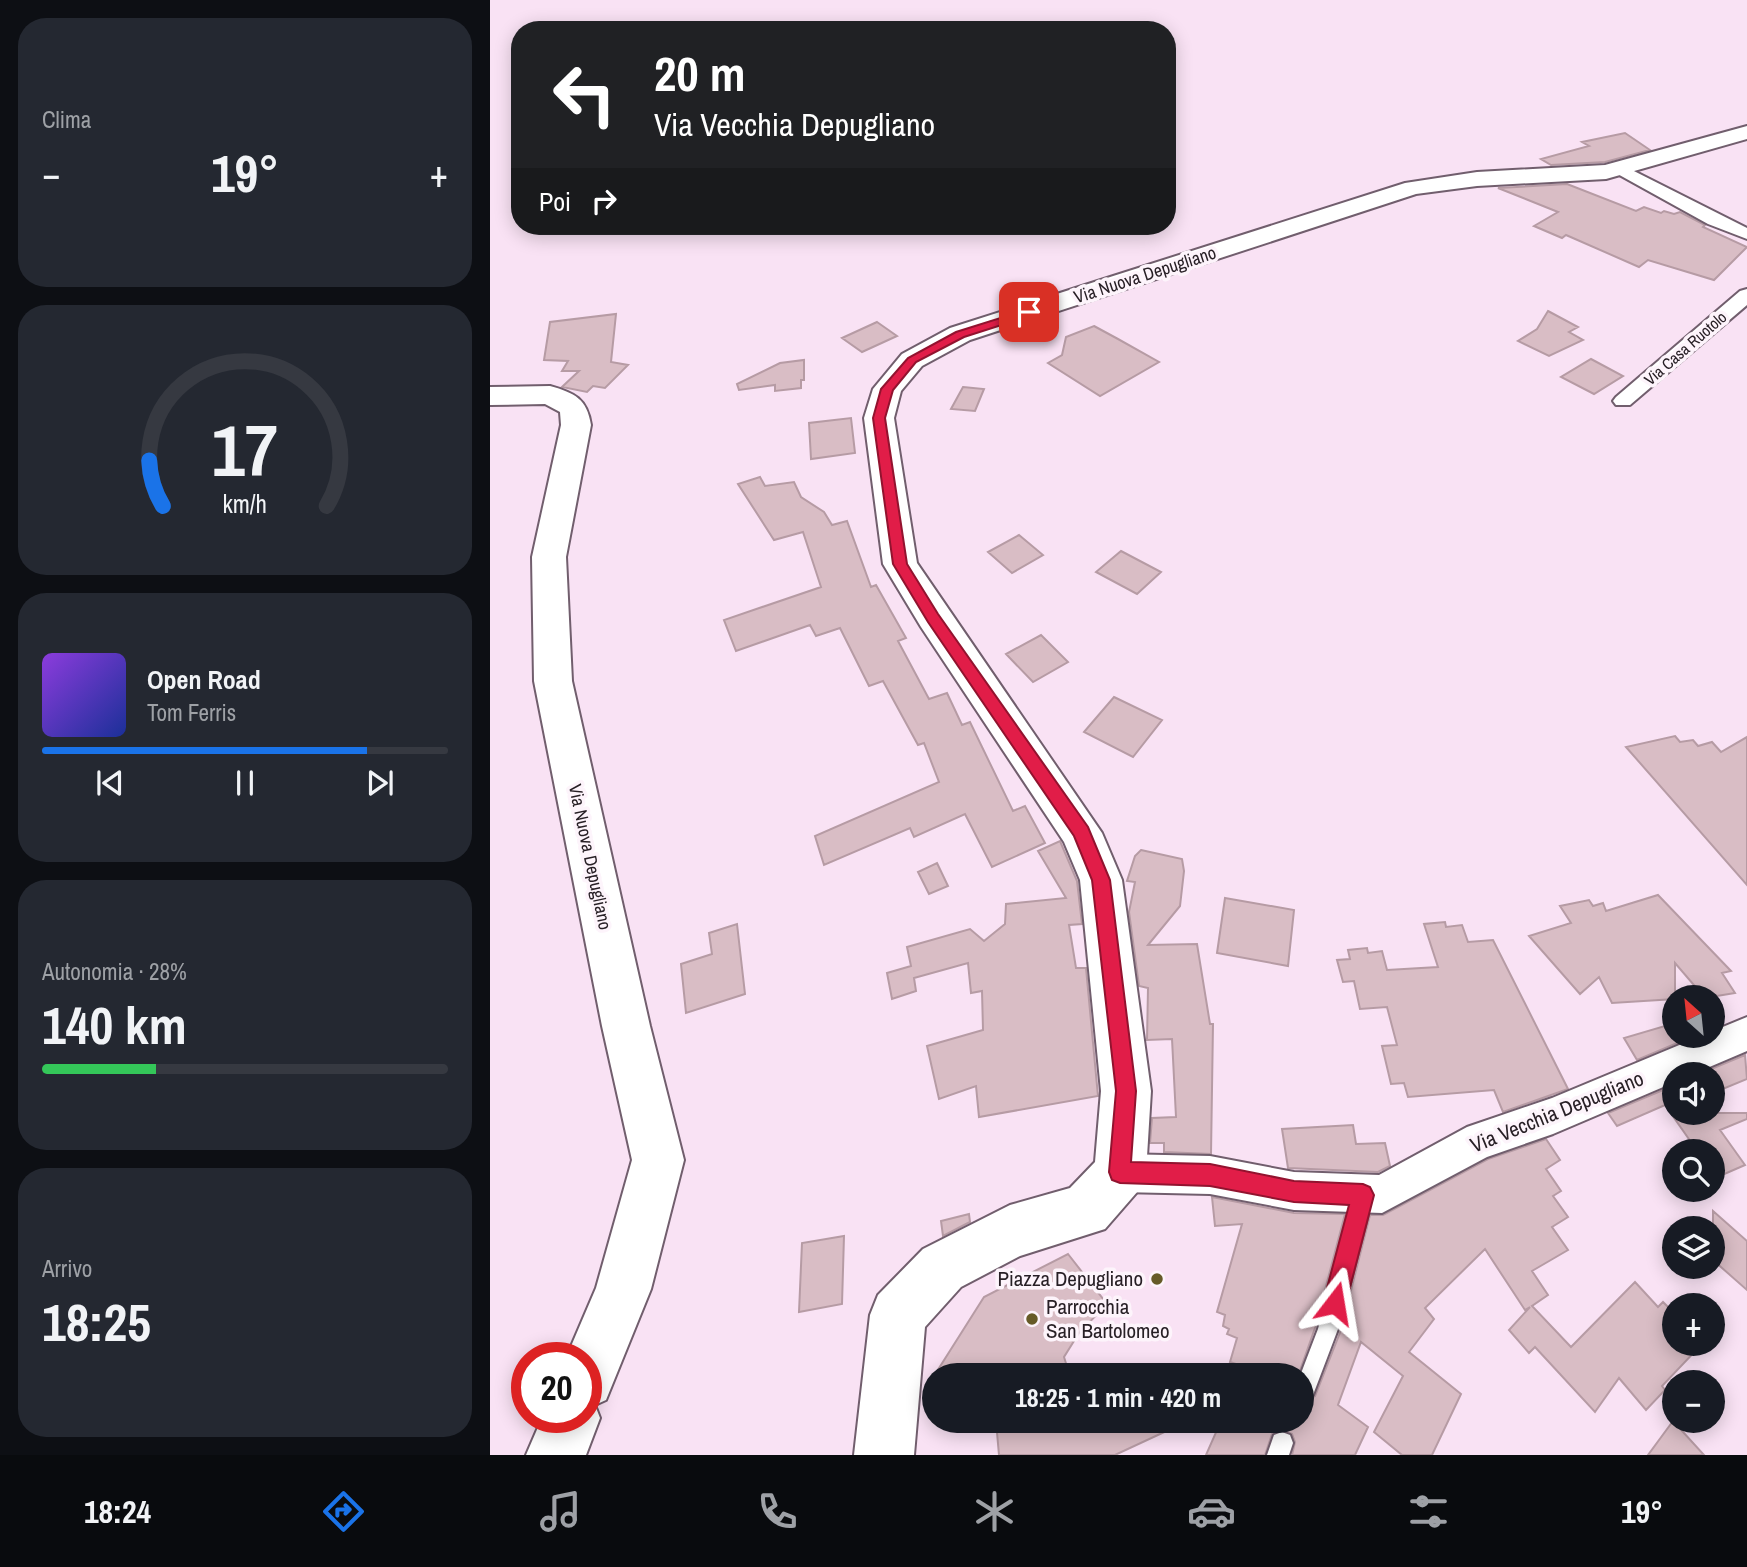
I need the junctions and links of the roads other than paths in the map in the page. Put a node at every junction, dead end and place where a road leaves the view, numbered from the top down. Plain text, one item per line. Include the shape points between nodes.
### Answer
1 (1747, 132) edge
2 (1620, 169) junction
3 (1747, 234) edge
4 (1747, 296) edge
5 (490, 396) edge
6 (1623, 401) dead end
7 (1747, 1034) edge
8 (1120, 1172) junction
9 (1363, 1195) junction
10 (601, 1342) edge
11 (1314, 1367) edge
12 (565, 1433) edge
13 (556, 1455) edge
14 (884, 1455) edge

1 - 2 street, Via Nuova Depugliano
2 - 3 street
2 - 8 street, Via Nuova Depugliano via 1444,183 1355,205 960,334 912,360 887,389 879,418 900,564 1082,833 1101,880 1126,1091
4 - 6 street, Via Casa Ruotolo
5 - 10 street, Via Nuova Depugliano via 550,395 574,408 576,425 550,557 553,681 658,1160 623,1289
7 - 9 street, Via Vecchia Depugliano via 1513,1132 1480,1140 1382,1194
8 - 9 street, Via Vecchia Depugliano via 1210,1175 1294,1191
8 - 14 street via 1086,1210 1010,1232 942,1268 898,1315
9 - 11 lane
12 - 13 street

